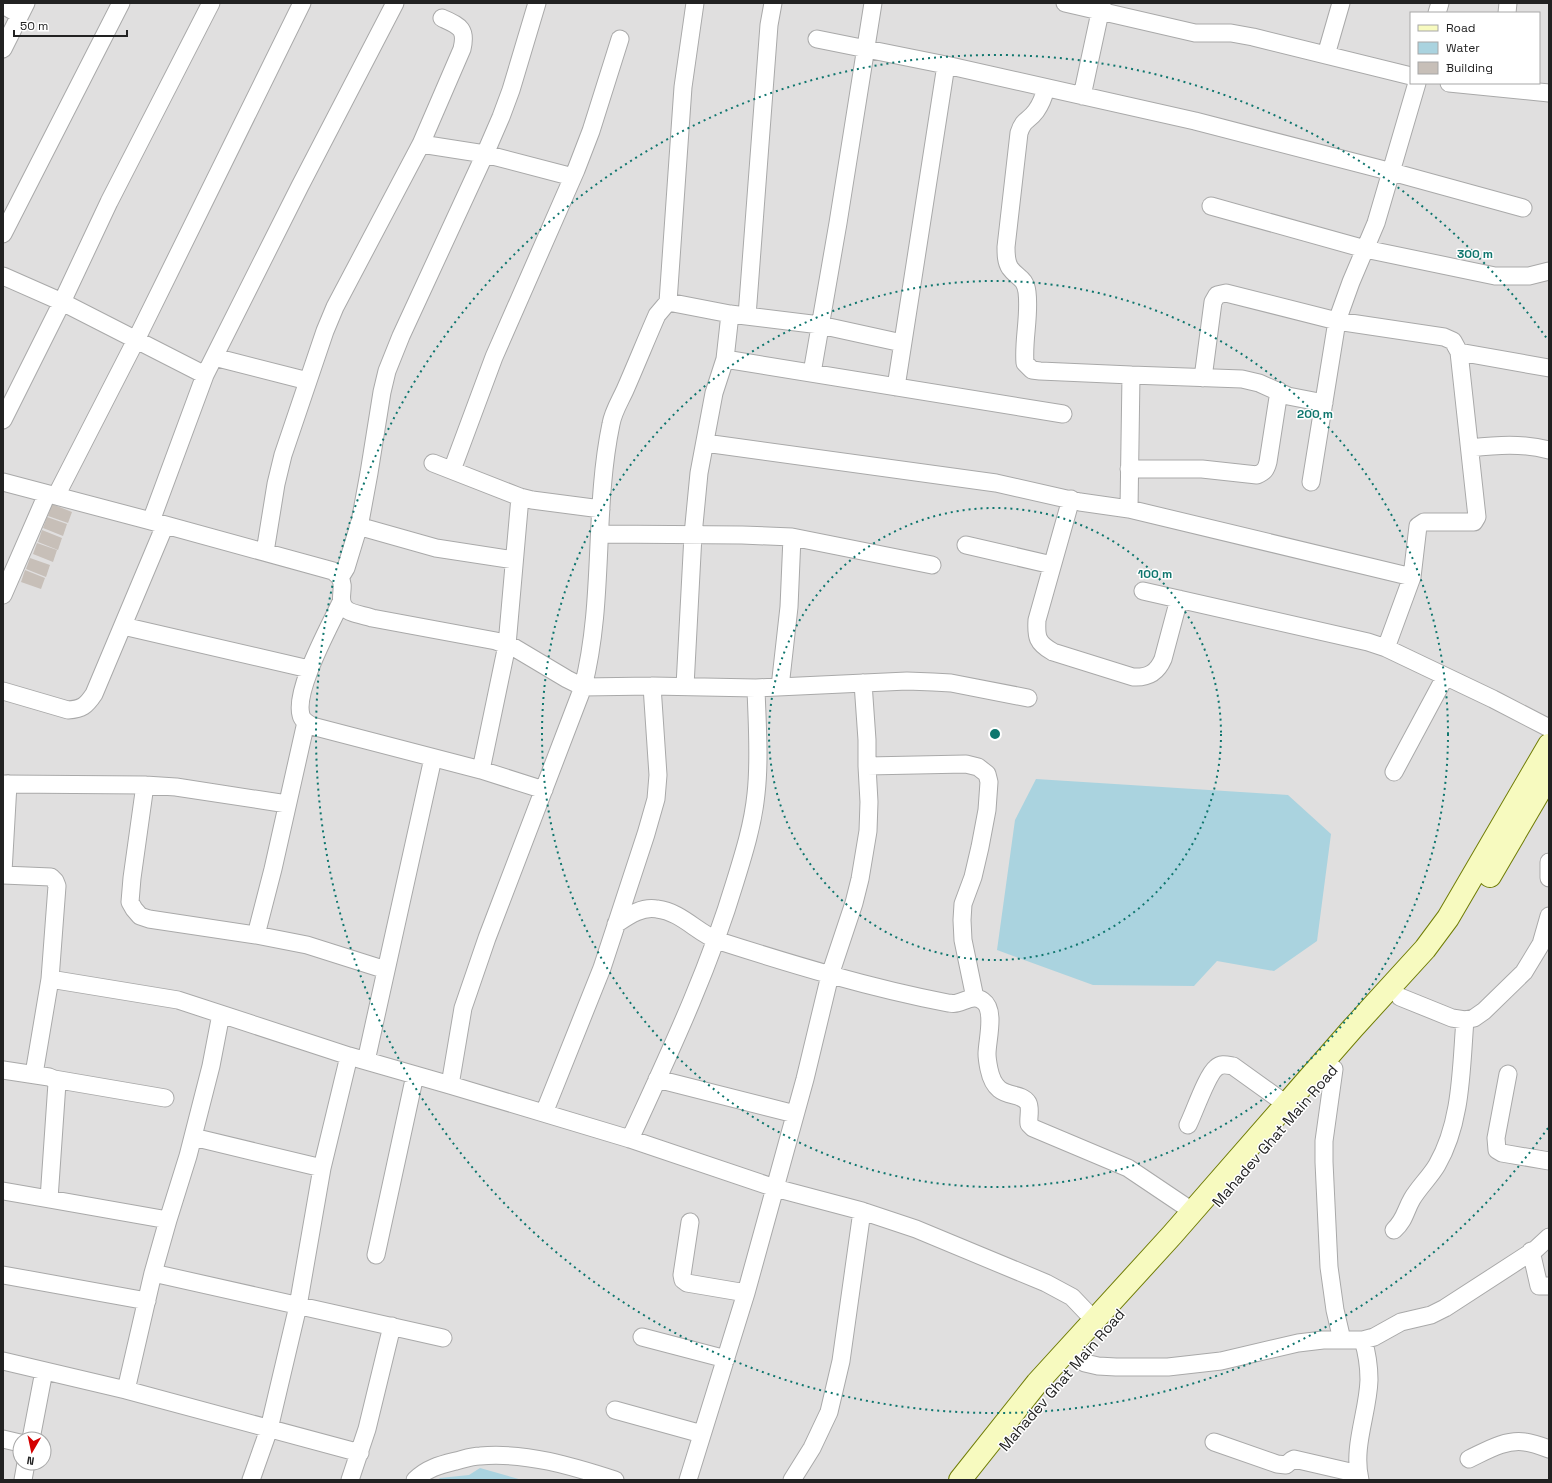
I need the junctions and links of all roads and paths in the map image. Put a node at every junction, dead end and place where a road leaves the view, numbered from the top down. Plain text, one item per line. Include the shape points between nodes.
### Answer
1 (121, 3) edge
2 (211, 3) edge
3 (302, 3) edge
4 (395, 3) edge
5 (537, 3) edge
6 (695, 3) edge
7 (773, 3) edge
8 (873, 3) edge
9 (1064, 3) edge
10 (1340, 3) edge
11 (3, 5) edge
12 (1101, 7) edge
13 (23, 9) edge
14 (442, 18) dead end
15 (620, 39) dead end
16 (817, 39) dead end
17 (867, 48) junction
18 (3, 49) edge
19 (1326, 55) junction
20 (946, 65) junction
21 (1410, 76) edge
22 (1417, 84) edge
23 (1466, 84) edge
24 (1501, 86) edge
25 (1046, 88) junction
26 (1549, 93) edge
27 (1082, 96) junction
28 (421, 144) junction
29 (485, 154) junction
30 (1392, 172) junction
31 (573, 177) junction
32 (1211, 206) dead end
33 (1523, 208) dead end
34 (3, 234) edge
35 (1365, 249) junction
36 (1549, 271) edge
37 (3, 276) edge
38 (62, 302) junction
39 (668, 302) junction
40 (739, 315) junction
41 (1337, 321) junction
42 (820, 325) junction
43 (136, 340) junction
44 (902, 343) junction
45 (1459, 352) junction
46 (214, 357) junction
47 (725, 359) junction
48 (1549, 368) edge
49 (812, 373) junction
50 (205, 375) junction
51 (1131, 375) junction
52 (1203, 378) junction
53 (308, 381) junction
54 (896, 386) junction
55 (1278, 391) junction
56 (1324, 403) junction
57 (1063, 414) dead end
58 (3, 420) edge
59 (705, 443) junction
60 (1470, 448) junction
61 (1549, 450) edge
62 (433, 463) dead end
63 (452, 470) junction
64 (1130, 470) junction
65 (3, 482) edge
66 (1311, 482) dead end
67 (51, 495) junction
68 (520, 497) junction
69 (1071, 499) junction
70 (602, 509) junction
71 (1129, 509) junction
72 (158, 523) junction
73 (358, 526) junction
74 (600, 534) junction
75 (693, 535) junction
76 (792, 537) junction
77 (966, 545) dead end
78 (265, 552) junction
79 (514, 560) junction
80 (932, 565) dead end
81 (1052, 565) junction
82 (1412, 577) junction
83 (340, 578) junction
84 (1143, 591) dead end
85 (3, 595) edge
86 (1179, 599) junction
87 (341, 602) junction
88 (122, 626) junction
89 (507, 644) junction
90 (1386, 648) junction
91 (309, 669) junction
92 (1445, 677) junction
93 (863, 683) junction
94 (652, 686) junction
95 (685, 686) junction
96 (583, 687) junction
97 (780, 687) junction
98 (756, 688) junction
99 (3, 691) edge
100 (1028, 698) dead end
101 (306, 722) junction
102 (1549, 728) edge
103 (1549, 745) edge
104 (433, 758) junction
105 (867, 766) junction
106 (480, 770) junction
107 (1394, 772) dead end
108 (1549, 775) edge
109 (5, 784) edge
110 (145, 785) junction
111 (544, 790) junction
112 (287, 804) junction
113 (1549, 862) edge
114 (3, 873) edge
115 (1549, 878) edge
116 (1549, 916) edge
117 (616, 924) junction
118 (256, 936) junction
119 (716, 940) junction
120 (386, 970) junction
121 (830, 976) junction
122 (50, 979) junction
123 (1400, 997) junction
124 (975, 998) junction
125 (221, 1014) junction
126 (1465, 1020) junction
127 (349, 1056) junction
128 (366, 1061) junction
129 (1334, 1069) junction
130 (3, 1070) edge
131 (34, 1074) junction
132 (1508, 1074) dead end
133 (416, 1075) junction
134 (54, 1079) junction
135 (657, 1079) junction
136 (450, 1084) junction
137 (165, 1098) dead end
138 (1286, 1104) junction
139 (544, 1113) junction
140 (795, 1114) junction
141 (1188, 1125) dead end
142 (193, 1137) junction
143 (630, 1139) junction
144 (1549, 1161) edge
145 (322, 1168) junction
146 (775, 1188) junction
147 (3, 1191) edge
148 (48, 1199) junction
149 (862, 1211) junction
150 (1192, 1211) junction
151 (168, 1220) junction
152 (690, 1222) dead end
153 (1394, 1230) dead end
154 (1549, 1237) edge
155 (1531, 1252) junction
156 (376, 1255) dead end
157 (153, 1273) junction
158 (3, 1275) edge
159 (1549, 1286) edge
160 (746, 1293) junction
161 (147, 1301) junction
162 (298, 1306) junction
163 (1094, 1320) junction
164 (392, 1326) junction
165 (642, 1336) dead end
166 (443, 1338) dead end
167 (1342, 1340) junction
168 (1363, 1340) junction
169 (1073, 1354) junction
170 (726, 1359) junction
171 (3, 1361) edge
172 (44, 1371) junction
173 (126, 1390) junction
174 (615, 1410) dead end
175 (269, 1429) junction
176 (32, 1431) edge
177 (702, 1434) junction
178 (1214, 1442) dead end
179 (1549, 1449) edge
180 (360, 1453) junction
181 (1469, 1459) dead end
182 (1359, 1477) edge
183 (251, 1480) edge
184 (350, 1480) edge
185 (415, 1480) edge
186 (615, 1480) edge
187 (688, 1480) edge
188 (792, 1480) edge
189 (960, 1480) edge
190 (978, 1480) edge

1 - 34 street
2 - 38 street via 109,202
3 - 43 street
4 - 46 street
5 - 29 street via 511,90
6 - 39 street via 683,87
7 - 40 street
8 - 17 street
9 - 12 street
10 - 19 street
11 - 13 street
12 - 19 street via 1174,29 1196,33 1231,33
12 - 27 street
13 - 18 street
14 - 28 street via 461,27 464,41
15 - 31 street via 591,131
16 - 17 street
17 - 20 street
17 - 42 street
19 - 21 street
20 - 25 street
20 - 44 street
22 - 30 street
23 - 24 street
24 - 26 street
25 - 27 street
25 - 51 street via 1038,109 1022,123 1019,133 1006,247 1006,259 1010,269 1022,279 1027,291 1025,363 1032,370 1040,371
27 - 30 street via 1195,121
28 - 29 street
28 - 53 street via 335,307
29 - 31 street
29 - 73 street via 387,372
30 - 33 street
30 - 35 street
31 - 63 street via 494,357
32 - 35 street
35 - 36 street via 1494,276 1529,276
35 - 41 street
37 - 38 street
38 - 43 street
38 - 58 street
39 - 40 street
39 - 70 street via 657,314 611,421 603,465
40 - 42 street
40 - 47 street
41 - 45 street via 1444,336 1453,342
41 - 52 street via 1226,293 1217,295 1211,309
41 - 56 street
42 - 44 street
42 - 49 street
43 - 50 street
43 - 67 street
44 - 54 street
45 - 48 street
45 - 60 street
46 - 50 street
46 - 53 street
47 - 49 street
47 - 59 street via 714,393
49 - 54 street
50 - 72 street
51 - 52 street
51 - 64 street
52 - 55 street via 1242,379
53 - 78 street via 283,455
54 - 57 street
55 - 56 street via 1288,396
55 - 64 street via 1267,468 1263,473 1257,475 1202,469
56 - 66 street
59 - 69 street via 996,483
59 - 75 street via 699,473
60 - 61 street via 1508,444
60 - 82 street via 1477,517 1474,522 1424,522 1418,526
62 - 63 street
63 - 68 street
64 - 71 street
65 - 67 street
67 - 72 street
67 - 85 street
68 - 70 street
68 - 79 street
69 - 71 street
69 - 81 street
70 - 74 street
71 - 82 street
72 - 78 street
72 - 88 street
73 - 79 street via 436,548
73 - 83 street via 346,568
74 - 75 street
74 - 96 street via 591,646
75 - 76 street
75 - 95 street
76 - 80 street
76 - 97 street via 790,607
77 - 81 street
78 - 83 street via 320,567
79 - 89 street
81 - 86 street via 1037,620 1038,641 1053,652 1133,677 1151,675 1160,667
82 - 90 street
83 - 87 street
84 - 86 street
86 - 90 street
87 - 89 street via 352,612 372,618
87 - 91 street
88 - 91 street
88 - 99 street via 87,705 68,710
89 - 96 street
89 - 106 street
90 - 92 street
91 - 101 street via 301,701 301,715
92 - 102 street
92 - 107 street
93 - 97 street
93 - 100 street via 951,683
93 - 105 street via 868,740
94 - 95 street
94 - 96 street
94 - 117 street via 658,775 656,799
95 - 98 street
96 - 111 street
97 - 98 street
98 - 119 street via 758,760 754,807 741,862
101 - 104 street via 312,726
101 - 112 street
103 - 138 street via 1441,928
104 - 106 street
104 - 120 street
105 - 121 street via 869,802 864,859 854,903
105 - 124 street via 966,764 978,767 987,774 987,810 973,877 963,904 962,920 963,940
106 - 111 street
108 - 123 street, Mahadev Ghat Main Road via 1456,930
109 - 110 street
109 - 114 street
110 - 112 street via 176,787
110 - 118 street via 132,878 130,902 134,909 140,916 149,919
111 - 136 street via 463,1008
112 - 118 street
113 - 115 street
114 - 122 street via 42,875 55,881 58,893
116 - 126 street via 1541,944 1524,972 1484,1011 1474,1018
117 - 119 street via 634,912 656,908 681,917
117 - 139 street via 602,968
118 - 120 street via 307,945
119 - 121 street
119 - 135 street via 691,1006
120 - 128 street
121 - 124 street via 948,1003
121 - 140 street
122 - 125 street via 178,1000
122 - 131 street
123 - 126 street via 1452,1018
123 - 129 street, Mahadev Ghat Main Road
124 - 150 street via 982,1000 990,1015 987,1054 991,1077 998,1089 1024,1099 1028,1104 1029,1124 1033,1128 1128,1168
125 - 127 street
125 - 142 street
126 - 153 street via 1456,1115 1449,1142 1437,1166 1411,1199 1404,1219
127 - 128 street
127 - 145 street
128 - 133 street
129 - 167 street via 1324,1141 1324,1162 1329,1267
129 - 169 street, Mahadev Ghat Main Road
130 - 131 street
131 - 134 street
132 - 144 street via 1496,1138 1497,1150
133 - 136 street
133 - 156 street
134 - 137 street
134 - 148 street via 58,1087
135 - 140 street
135 - 143 street
136 - 139 street
138 - 141 street via 1233,1066 1224,1064 1216,1067 1210,1075
138 - 150 street
139 - 143 street
140 - 146 street
142 - 145 street
142 - 151 street
143 - 146 street
145 - 162 street
146 - 149 street
146 - 160 street
147 - 148 street
148 - 151 street
149 - 163 street via 940,1238 1046,1283 1072,1297
149 - 188 street via 841,1361 829,1412 812,1448
150 - 163 street
151 - 157 street
152 - 160 street via 683,1280 687,1283
154 - 155 street
155 - 159 street via 1539,1286
155 - 168 street via 1445,1308 1431,1315 1401,1322
157 - 161 street
157 - 162 street
158 - 161 street
160 - 170 street
161 - 173 street
162 - 164 street
162 - 175 street
163 - 169 street
164 - 166 street
164 - 180 street
165 - 170 street
167 - 168 street
167 - 169 street via 1298,1343 1221,1361 1168,1367 1098,1366 1085,1363
168 - 182 street via 1369,1381 1358,1454
169 - 189 street via 1037,1383
169 - 190 street, Mahadev Ghat Main Road
170 - 177 street
171 - 172 street
172 - 173 street
172 - 176 street
173 - 175 street
174 - 177 street
175 - 180 street
175 - 183 street
177 - 187 street
178 - 182 street via 1277,1464 1286,1465 1294,1459
179 - 181 street via 1525,1442 1513,1442 1502,1444
180 - 184 street
185 - 186 street via 423,1472 437,1465 478,1456 507,1455 563,1465

